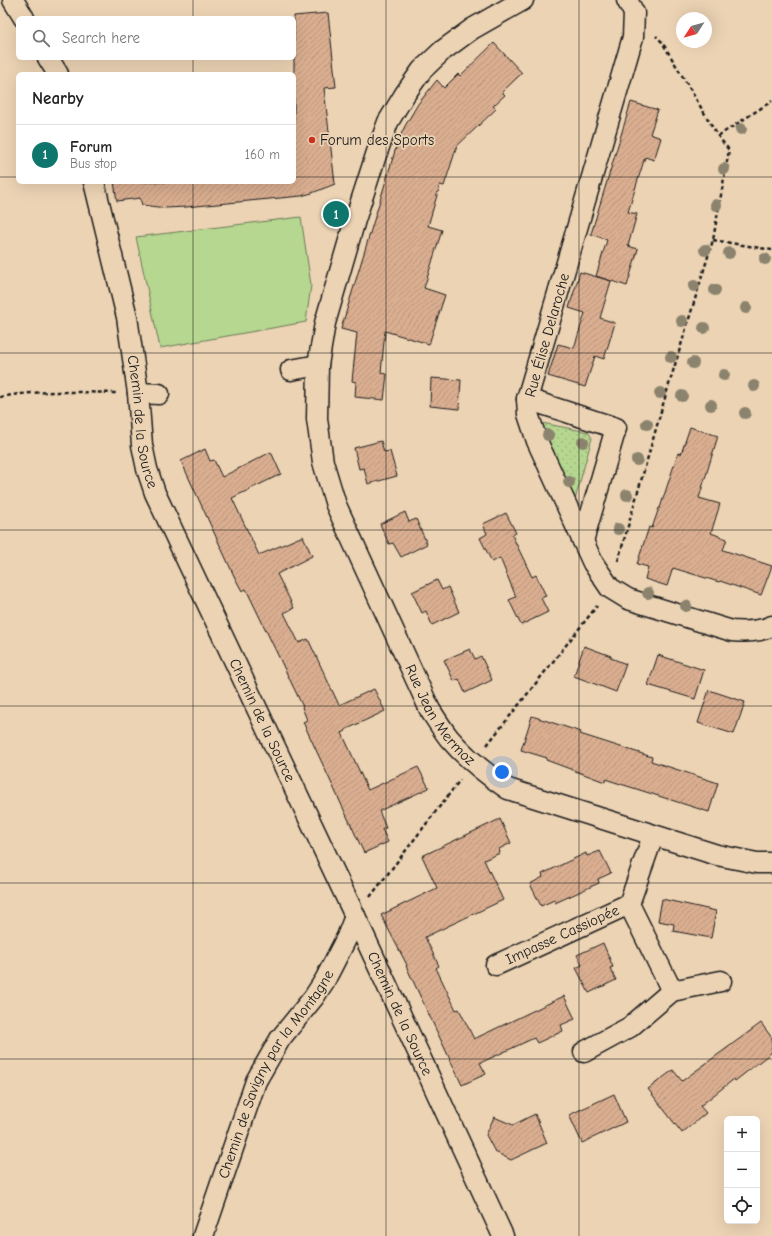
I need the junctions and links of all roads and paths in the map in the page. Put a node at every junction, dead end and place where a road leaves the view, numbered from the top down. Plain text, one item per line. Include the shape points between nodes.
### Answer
1 (13, 0) edge
2 (523, 0) edge
3 (627, 0) edge
4 (23, 16) edge
5 (49, 60) edge
6 (57, 72) edge
7 (772, 101) edge
8 (718, 136) dead end
9 (95, 184) edge
10 (713, 240) dead end
11 (772, 250) edge
12 (318, 365) junction
13 (291, 370) dead end
14 (138, 393) junction
15 (159, 394) dead end
16 (0, 397) edge
17 (528, 399) junction
18 (583, 541) junction
19 (772, 626) edge
20 (653, 836) junction
21 (772, 864) edge
22 (629, 904) junction
23 (355, 916) junction
24 (496, 966) dead end
25 (721, 981) dead end
26 (672, 991) junction
27 (584, 1052) dead end
28 (203, 1236) edge
29 (503, 1236) edge

1 - 4 street
2 - 12 street, Rue Jean Mermoz via 472,29 442,51 422,70 388,122 346,250 325,323
3 - 17 street, Rue Élise Delaroche via 634,13 633,37
5 - 6 street
7 - 8 path
9 - 14 street, Chemin de la Source via 128,317
10 - 11 path
12 - 13 street
12 - 20 street, Rue Jean Mermoz via 317,419 323,462 336,505 430,710 449,738 473,763 508,789
14 - 15 street
14 - 16 path via 47,392
14 - 23 street, Chemin de la Source via 142,444 155,493
17 - 18 street, Rue Élise Delaroche via 528,414 537,441
17 - 18 street via 616,428
18 - 19 street, Rue Élise Delaroche via 593,563 610,588 628,599 732,631 747,632
20 - 21 street, Rue Jean Mermoz via 717,855
20 - 22 street, Impasse Cassiopée
22 - 24 street, Impasse Cassiopée
22 - 26 street
23 - 28 street, Chemin de Savigny par la Montagne via 325,980 280,1039 256,1082
23 - 29 street, Chemin de la Source
25 - 26 street
26 - 27 street via 630,1027

